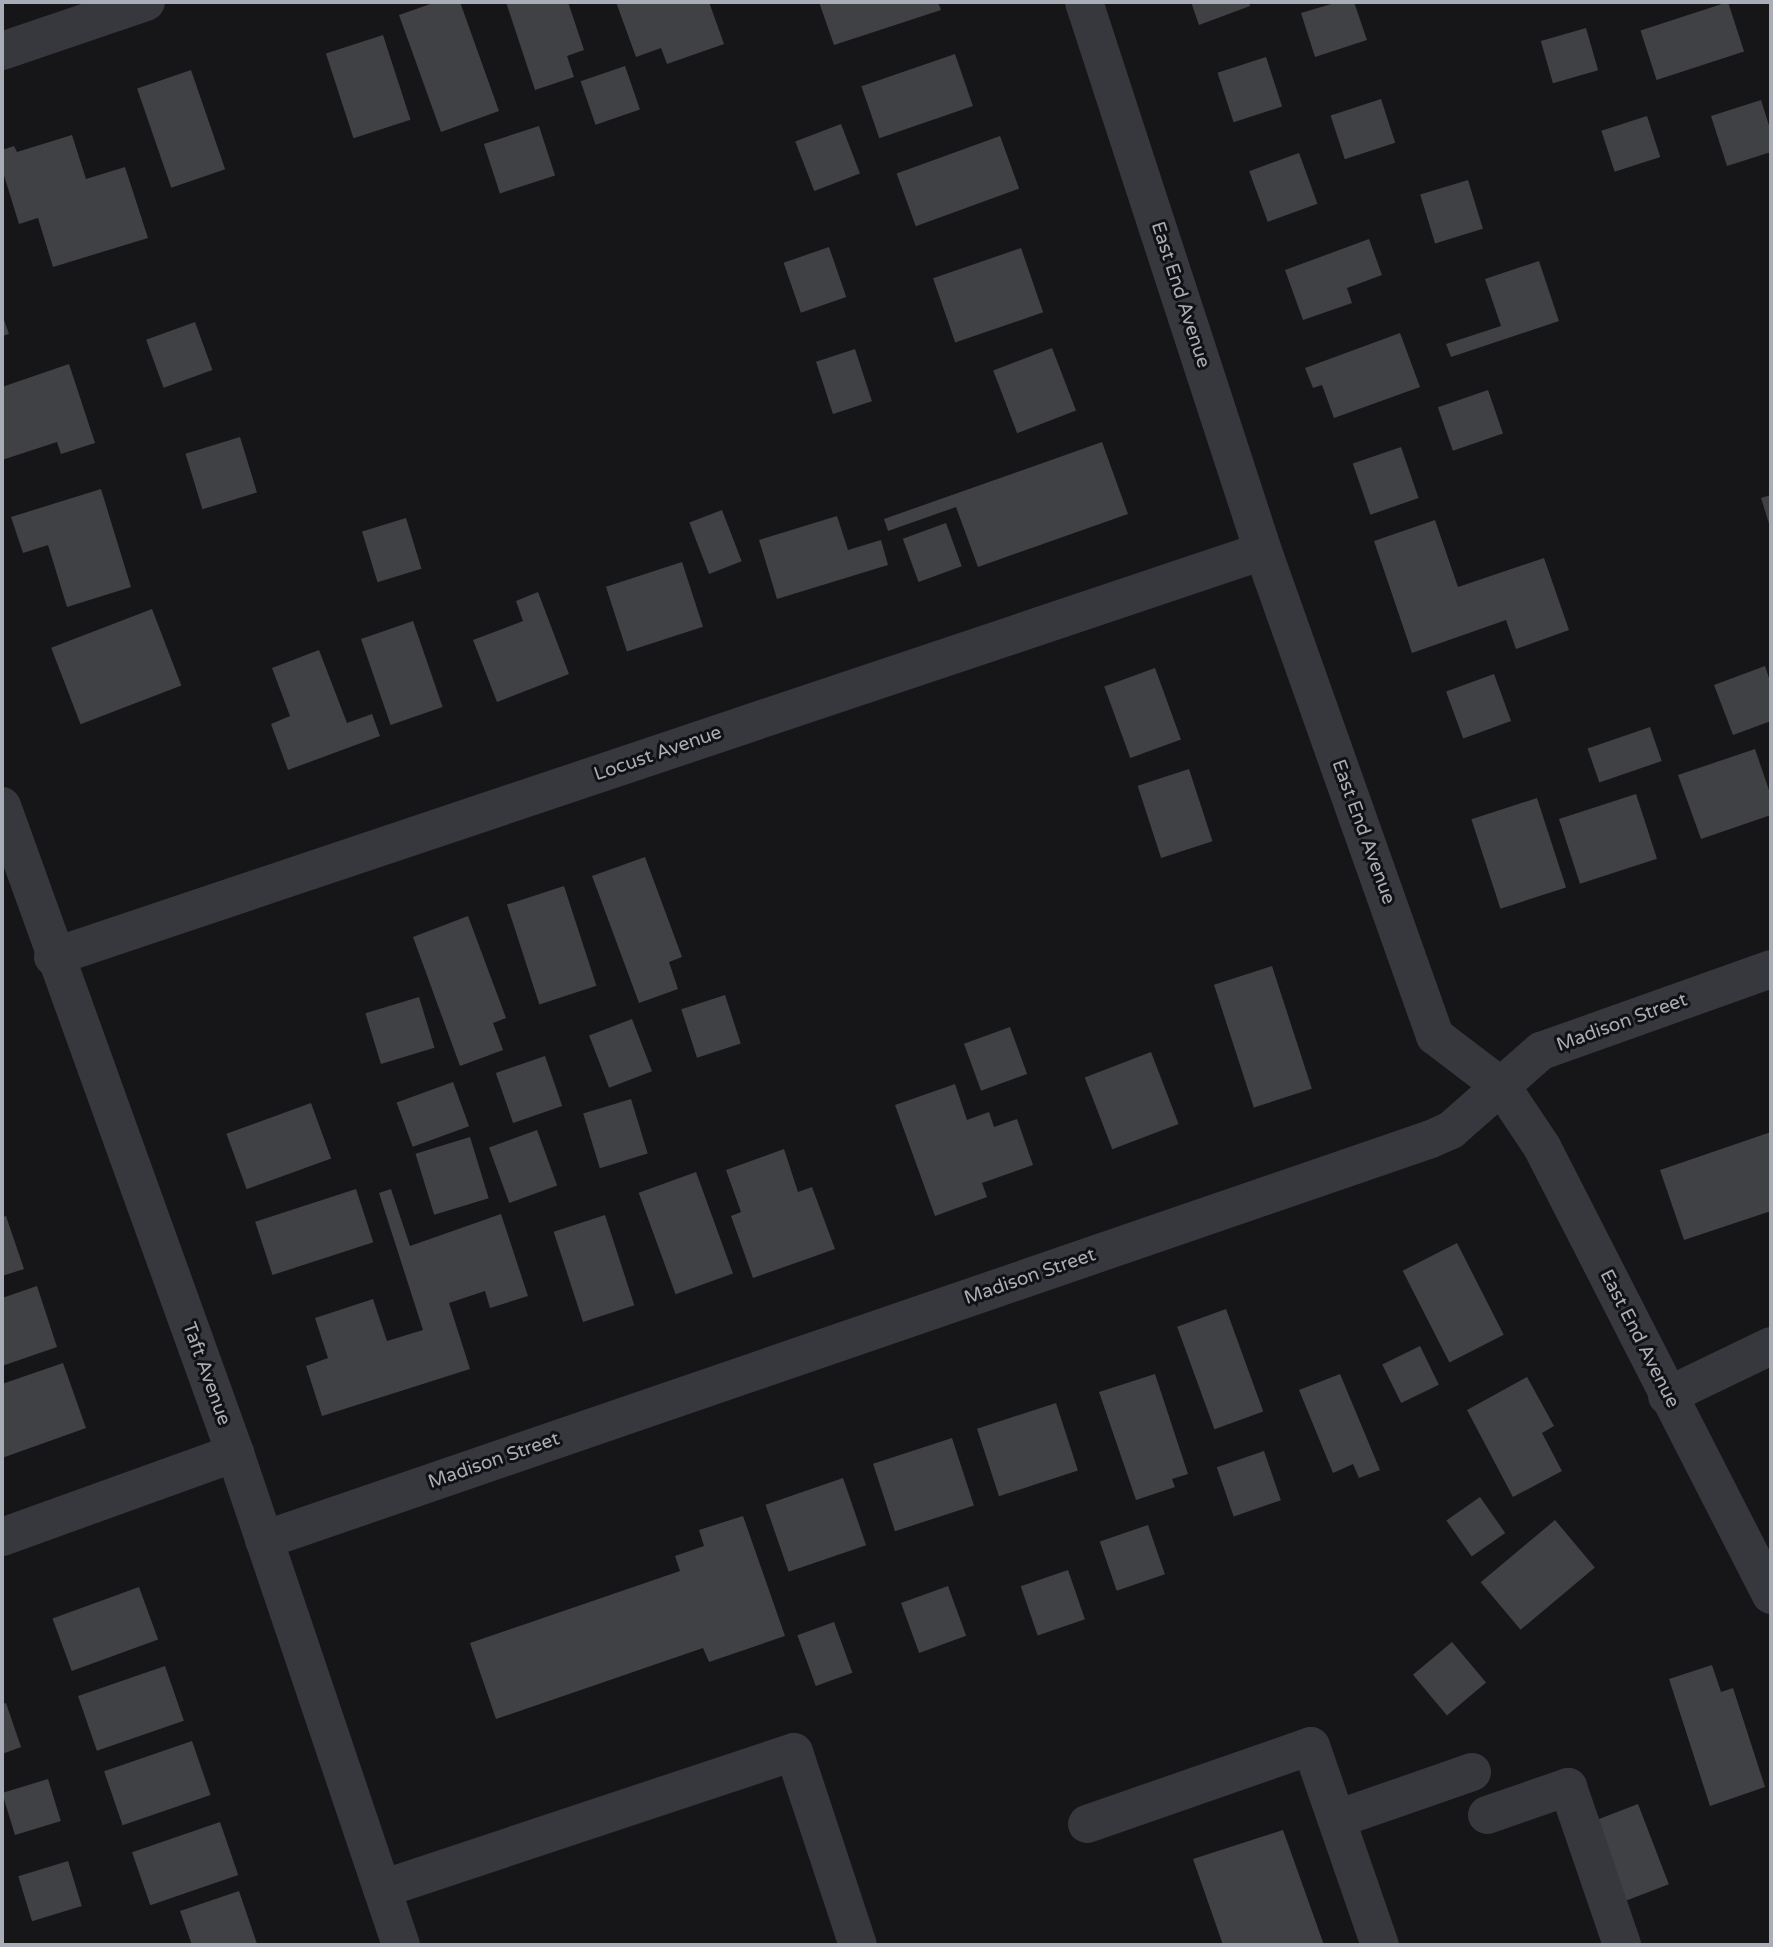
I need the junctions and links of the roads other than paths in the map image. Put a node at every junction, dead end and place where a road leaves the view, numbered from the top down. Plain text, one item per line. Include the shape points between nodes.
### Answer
1 (146, 2) edge
2 (1084, 2) edge
3 (2, 51) edge
4 (1263, 551) junction
5 (2, 806) edge
6 (53, 957) junction
7 (1771, 969) edge
8 (1502, 1087) junction
9 (1771, 1346) edge
10 (1667, 1396) junction
11 (235, 1453) junction
12 (2, 1537) edge
13 (264, 1540) junction
14 (1771, 1595) edge
15 (1472, 1772) dead end
16 (1487, 1815) dead end
17 (1337, 1819) junction
18 (1087, 1824) dead end
19 (382, 1889) junction
20 (401, 1945) edge
21 (858, 1945) edge
22 (1380, 1945) edge
23 (1622, 1945) edge

1 - 3 street
2 - 4 street, East End Avenue
4 - 6 street, Locust Avenue
4 - 8 street, East End Avenue via 1435,1036
5 - 6 street, Taft Avenue
6 - 11 street, Taft Avenue
7 - 8 street, Madison Street via 1541,1051
8 - 10 street, East End Avenue via 1542,1147
8 - 13 street, Madison Street via 1451,1130 1431,1139
9 - 10 street
10 - 14 street, East End Avenue
11 - 12 street
11 - 13 street, Taft Avenue
13 - 19 street, Taft Avenue
15 - 17 street
16 - 23 street via 1568,1787
17 - 18 street via 1311,1746
17 - 22 street
19 - 20 street, Taft Avenue
19 - 21 street via 794,1752

